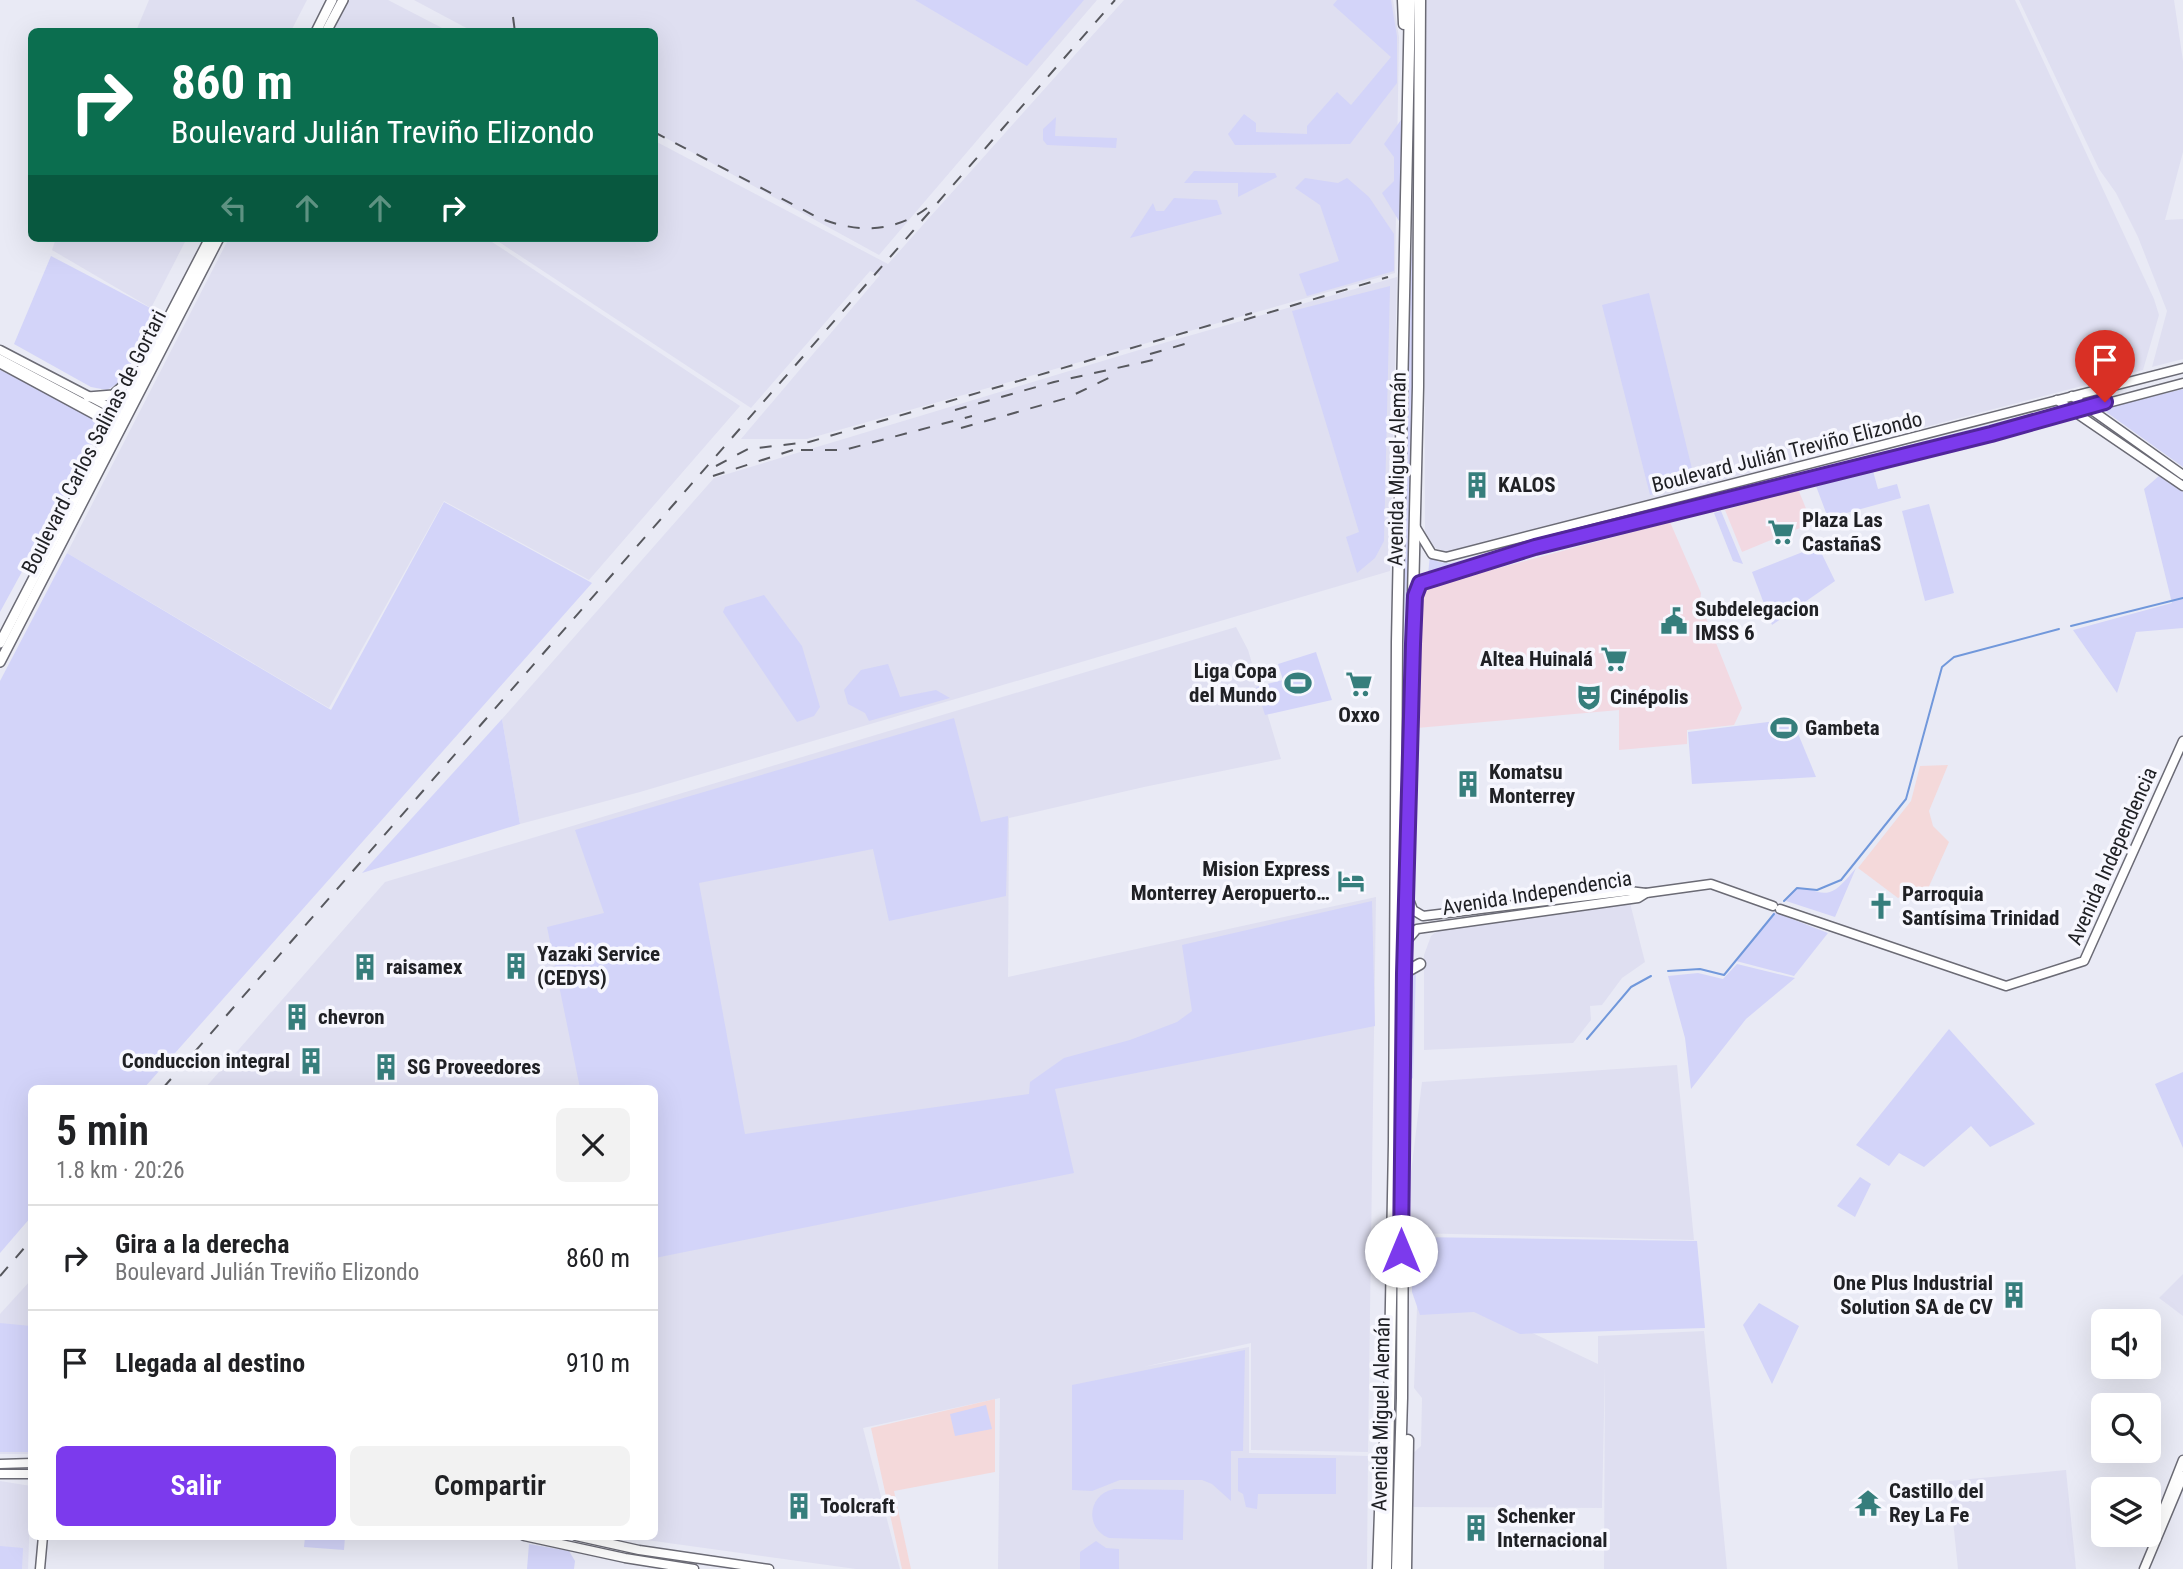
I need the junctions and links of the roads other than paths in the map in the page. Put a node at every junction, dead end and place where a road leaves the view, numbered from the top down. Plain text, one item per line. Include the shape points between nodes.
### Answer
1 (332, 0) edge
2 (343, 0) edge
3 (1403, 0) edge
4 (1410, 0) edge
5 (1420, 0) edge
6 (318, 28) edge
7 (328, 28) edge
8 (1409, 39) junction
9 (208, 242) edge
10 (217, 242) edge
11 (0, 350) edge
12 (0, 361) edge
13 (147, 361) junction
14 (2183, 368) edge
15 (2183, 383) edge
16 (2072, 396) junction
17 (88, 397) junction
18 (2057, 400) junction
19 (2087, 407) junction
20 (2075, 410) junction
21 (103, 412) junction
22 (115, 419) junction
23 (2183, 475) edge
24 (1744, 480) junction
25 (2183, 485) edge
26 (1611, 514) junction
27 (1663, 516) junction
28 (1415, 527) junction
29 (1473, 565) junction
30 (1415, 596) junction
31 (0, 643) edge
32 (0, 662) edge
33 (2183, 741) edge
34 (1406, 891) junction
35 (1646, 893) junction
36 (1405, 951) junction
37 (1420, 964) dead end
38 (1404, 973) junction
39 (1402, 1398) junction
40 (1390, 1432) junction
41 (2183, 1460) edge
42 (28, 1463) edge
43 (0, 1464) edge
44 (0, 1474) edge
45 (28, 1474) edge
46 (2183, 1476) edge
47 (1394, 1502) junction
48 (43, 1540) edge
49 (541, 1540) edge
50 (594, 1540) edge
51 (2150, 1554) junction
52 (40, 1569) edge
53 (694, 1569) edge
54 (769, 1569) edge
55 (1378, 1569) edge
56 (1386, 1569) edge
57 (1397, 1569) edge
58 (1406, 1569) edge
59 (2144, 1569) edge

1 - 6 main road
2 - 7 main road
3 - 8 highway
4 - 8 highway, Avenida Miguel Alemán
5 - 28 highway, Avenida Miguel Alemán
8 - 40 highway, Avenida Miguel Alemán via 1397,631
9 - 13 main road, Boulevard Carlos Salinas de Gortari
10 - 32 main road, Boulevard Carlos Salinas de Gortari
11 - 17 main road
12 - 21 main road
13 - 17 main road via 121,391
13 - 22 main road, Boulevard Carlos Salinas de Gortari
14 - 16 main road, Boulevard Julián Treviño Elizondo
15 - 19 main road, Boulevard Julián Treviño Elizondo
16 - 18 main road, Boulevard Julián Treviño Elizondo
16 - 19 main road
17 - 21 main road
18 - 20 main road
18 - 24 main road, Boulevard Julián Treviño Elizondo
19 - 20 main road, Boulevard Julián Treviño Elizondo
19 - 23 main road
20 - 25 main road
20 - 27 main road, Boulevard Julián Treviño Elizondo
21 - 22 main road
22 - 31 main road, Boulevard Carlos Salinas de Gortari
24 - 26 main road, Boulevard Julián Treviño Elizondo
24 - 27 main road
26 - 28 main road, Boulevard Julián Treviño Elizondo via 1446,557 1432,554
26 - 29 main road
27 - 29 main road, Boulevard Julián Treviño Elizondo
28 - 30 highway, Avenida Miguel Alemán
29 - 30 main road, Boulevard Julián Treviño Elizondo via 1425,580
30 - 34 highway, Avenida Miguel Alemán
33 - 35 main road, Avenida Independencia via 2084,961 2009,986 1712,884
34 - 35 main road, Avenida Independencia via 1413,910 1423,916 1629,891
34 - 36 highway, Avenida Miguel Alemán
35 - 36 main road, Avenida Independencia via 1639,898 1417,929 1408,937
36 - 38 highway, Avenida Miguel Alemán
37 - 38 highway
38 - 39 highway, Avenida Miguel Alemán
39 - 47 highway, Avenida Miguel Alemán
39 - 58 highway via 1408,1422
40 - 47 highway, Avenida Miguel Alemán
40 - 55 highway via 1382,1454
41 - 51 main road
42 - 43 main road
44 - 45 main road
46 - 51 main road
47 - 56 highway, Avenida Miguel Alemán
47 - 57 highway, Avenida Miguel Alemán
48 - 52 main road
49 - 53 main road
50 - 54 main road
51 - 59 main road

